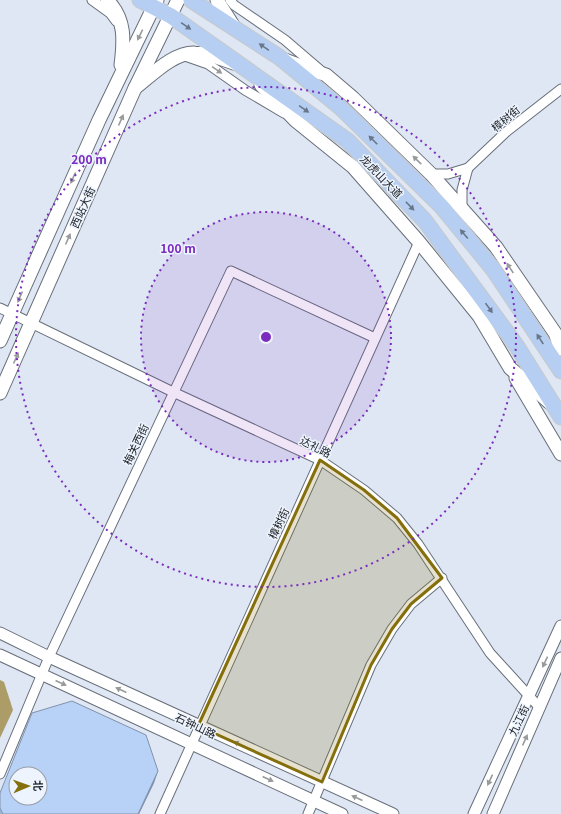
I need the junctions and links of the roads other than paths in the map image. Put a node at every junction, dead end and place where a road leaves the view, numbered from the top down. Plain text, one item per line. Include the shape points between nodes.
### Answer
1 (92, 0) edge
2 (107, 0) edge
3 (178, 0) edge
4 (191, 0) edge
5 (217, 0) edge
6 (230, 0) edge
7 (150, 2) edge
8 (171, 16) junction
9 (234, 27) junction
10 (124, 30) junction
11 (182, 55) junction
12 (279, 58) junction
13 (242, 66) junction
14 (326, 75) junction
15 (134, 88) junction
16 (561, 88) edge
17 (99, 120) junction
18 (296, 121) junction
19 (468, 168) junction
20 (431, 174) junction
21 (462, 207) junction
22 (419, 242) junction
23 (0, 308) edge
24 (13, 314) junction
25 (32, 323) junction
26 (375, 338) junction
27 (558, 339) edge
28 (0, 341) edge
29 (561, 348) edge
30 (510, 368) junction
31 (561, 371) edge
32 (173, 392) junction
33 (0, 393) edge
34 (558, 412) edge
35 (561, 454) edge
36 (320, 460) junction
37 (442, 578) junction
38 (561, 626) edge
39 (0, 633) edge
40 (0, 655) edge
41 (49, 657) junction
42 (561, 658) edge
43 (41, 674) junction
44 (529, 696) junction
45 (540, 708) junction
46 (198, 726) junction
47 (190, 742) junction
48 (0, 774) edge
49 (322, 782) junction
50 (314, 801) junction
51 (160, 814) edge
52 (308, 814) edge
53 (342, 814) edge
54 (393, 814) edge
55 (474, 814) edge
56 (493, 814) edge

1 - 10 street via 110,13
2 - 10 main road via 120,18
3 - 8 main road, 西站大街
4 - 9 main road, 龙虎山大道
5 - 9 main road
6 - 14 street via 285,40
7 - 8 main road, 龙虎山大道
7 -> 17 main road, 西站大街
8 -> 13 main road, 龙虎山大道
8 - 15 main road, 西站大街
12 -> 9 main road, 龙虎山大道
10 - 17 main road via 121,66
11 - 13 main road via 209,55
11 - 15 main road
11 -> 18 street via 208,64
12 - 14 main road
31 -> 12 main road, 龙虎山大道 via 493,269 442,208 341,108
13 - 18 main road
13 -> 34 main road, 龙虎山大道 via 348,141 425,221 516,345
20 -> 14 main road
25 -> 15 main road, 西站大街
16 - 19 street, 樟树街 via 506,132
17 -> 24 main road, 西站大街
18 - 22 main road via 353,167
19 - 20 street via 448,174
19 - 21 street via 462,190
20 - 21 main road
27 -> 21 main road via 496,247
22 - 26 street, 樟树街
22 - 30 main road via 479,316
23 - 24 street, 达礼路
24 - 25 street, 达礼路
24 - 28 main road, 西站大街
25 - 32 street, 达礼路
33 -> 25 main road, 西站大街
26 - 32 street, 梅关西街 via 231,271
26 - 36 street, 樟树街
27 - 29 main road
30 - 34 main road
30 - 35 main road
32 - 36 street, 达礼路
32 - 41 street, 梅关西街
36 - 37 street, 达礼路 via 364,490 396,518
36 - 46 street, 樟树街
37 - 44 street, 达礼路 via 490,653
37 - 49 street via 412,604 392,629 371,665
38 -> 44 street, 九江街
39 - 41 street, 石钟山路
40 - 43 street, 石钟山路
41 - 43 street, 梅关西街
46 -> 41 street, 石钟山路
42 - 45 street, 九江街
43 -> 47 street, 石钟山路
43 - 48 street, 梅关西街
44 - 45 street, 达礼路
44 -> 55 street, 九江街
56 -> 45 street, 九江街
46 - 47 street, 樟树街
49 -> 46 street, 石钟山路
47 -> 50 street, 石钟山路
47 - 51 street, 樟树街
49 - 50 street
54 -> 49 street, 石钟山路
50 - 52 street
50 - 53 street, 石钟山路

